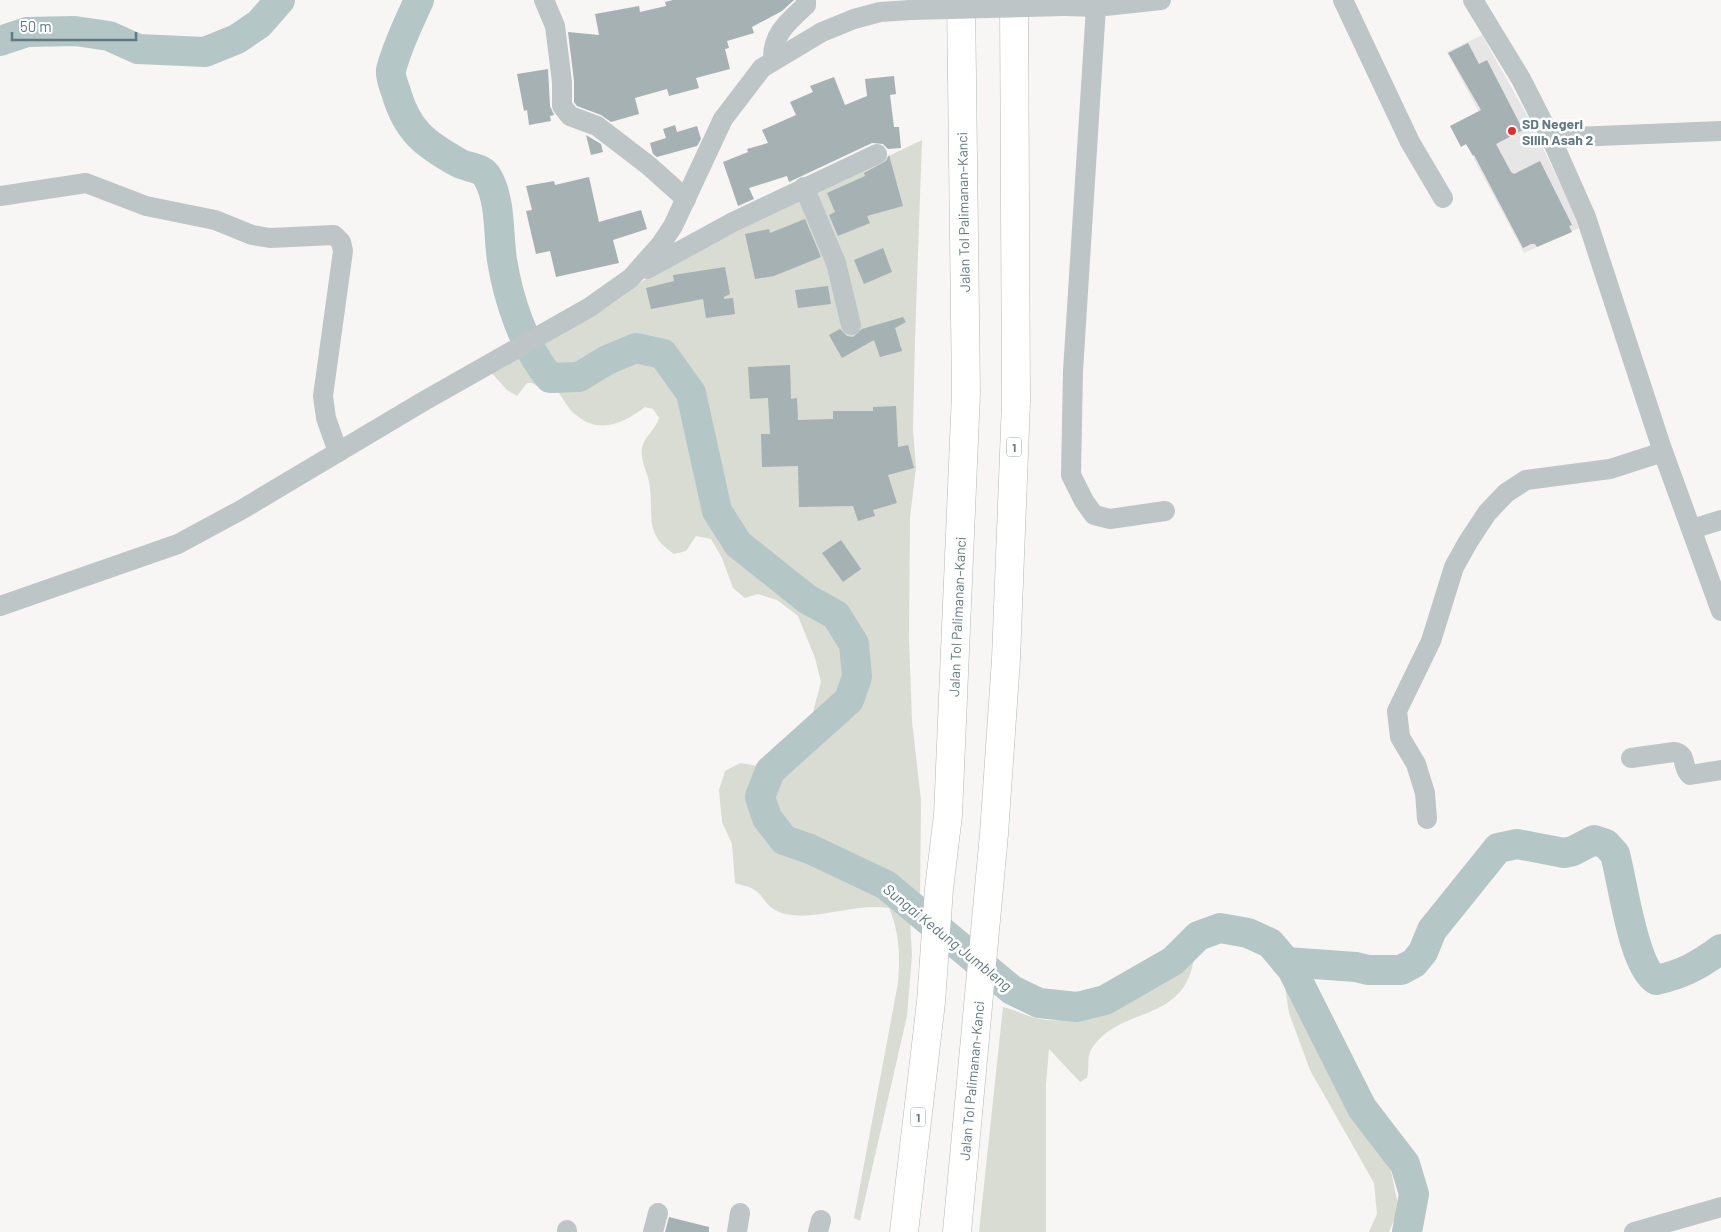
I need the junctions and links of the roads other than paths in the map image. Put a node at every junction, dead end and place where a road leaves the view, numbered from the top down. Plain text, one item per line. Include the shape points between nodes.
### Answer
1 (544, 0) edge
2 (806, 0) edge
3 (960, 0) edge
4 (1014, 0) edge
5 (1161, 0) edge
6 (1343, 0) edge
7 (1474, 0) edge
8 (1096, 7) junction
9 (772, 60) junction
10 (1721, 131) edge
11 (1552, 138) junction
12 (877, 154) dead end
13 (804, 187) junction
14 (0, 196) edge
15 (1443, 198) dead end
16 (686, 199) junction
17 (631, 278) junction
18 (851, 325) dead end
19 (338, 452) junction
20 (1662, 452) junction
21 (1165, 511) dead end
22 (1721, 520) edge
23 (1692, 529) junction
24 (0, 606) edge
25 (1721, 611) edge
26 (1631, 758) dead end
27 (1721, 770) edge
28 (1427, 819) dead end
29 (1721, 1207) edge
30 (904, 1232) edge
31 (957, 1232) edge
32 (1634, 1232) edge

1 - 16 street via 555,26 562,106 570,116 597,126
2 - 9 street via 806,5 776,37
3 - 30 highway, Jalan Tol Palimanan–Kanci / 1 via 966,393 948,815 939,889 932,1002
4 - 31 highway, Jalan Tol Palimanan–Kanci / 1 via 1016,402 1006,659 994,834
5 - 8 street
6 - 15 street via 1410,142
7 - 11 street via 1522,79
8 - 9 street, bridge via 880,12 822,32
8 - 21 street via 1073,370 1071,475 1094,515 1110,519
9 - 16 street via 750,82 723,119
10 - 11 street
11 - 20 street via 1586,217
12 - 13 street
13 - 17 street
13 - 18 street via 836,263
14 - 19 street via 86,183 146,206 215,220 252,235 270,238 334,234 343,251 323,396 326,418
16 - 17 street via 668,235
17 - 19 street via 581,312
19 - 24 street via 178,544
20 - 23 street
20 - 28 street via 1610,469 1526,480 1506,493 1468,542 1454,567 1431,641 1397,710 1400,737 1416,764
22 - 23 street
23 - 25 street
26 - 27 street via 1674,752 1684,757 1690,775
29 - 32 street

